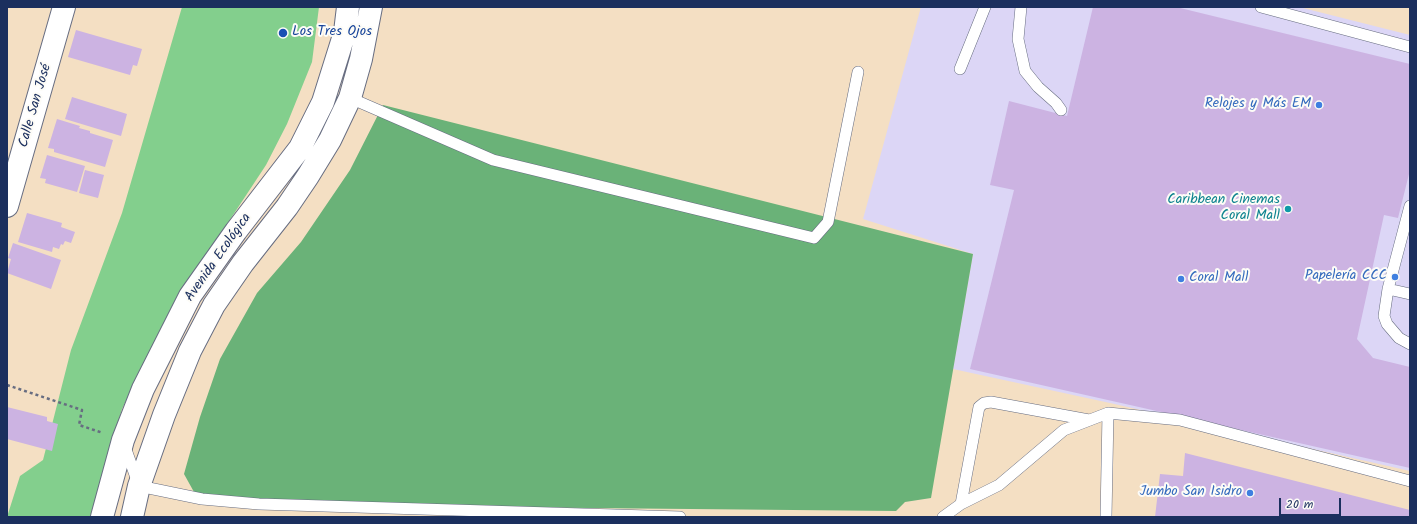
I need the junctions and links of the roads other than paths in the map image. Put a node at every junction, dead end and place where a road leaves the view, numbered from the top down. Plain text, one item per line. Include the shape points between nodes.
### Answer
1 (64, 7) edge
2 (348, 7) edge
3 (371, 7) edge
4 (985, 7) edge
5 (1021, 7) edge
6 (1261, 7) edge
7 (1410, 46) edge
8 (960, 69) dead end
9 (858, 72) dead end
10 (350, 98) junction
11 (1061, 110) dead end
12 (7, 206) edge
13 (1410, 206) edge
14 (1405, 242) edge
15 (1388, 289) junction
16 (1410, 294) edge
17 (1410, 344) edge
18 (1108, 413) junction
19 (1089, 420) junction
20 (123, 440) junction
21 (1410, 481) edge
22 (139, 486) junction
23 (961, 504) junction
24 (102, 517) edge
25 (132, 517) edge
26 (680, 517) edge
27 (943, 517) edge
28 (1106, 517) edge

1 - 12 main road, Calle San José
2 - 20 main road, Avenida Ecológica via 345,32 323,102 300,148 190,296 143,389
3 - 10 main road, Avenida Ecológica via 361,60
4 - 8 lane
5 - 11 lane via 1018,39 1025,71
6 - 7 lane
9 - 10 lane via 828,222 814,238 493,160
10 - 22 main road, Avenida Ecológica via 330,140 308,176 214,305 174,389
13 - 14 lane
14 - 15 lane
15 - 16 lane
15 - 17 lane via 1384,316 1387,324 1399,338
18 - 19 lane
18 - 21 lane via 1180,420
18 - 28 lane
19 - 23 lane via 1064,430 999,485
19 - 23 lane via 984,402 979,407
20 - 22 lane
20 - 24 main road, Avenida Ecológica
22 - 25 main road, Avenida Ecológica
22 - 26 lane via 202,499 259,504
23 - 27 lane

